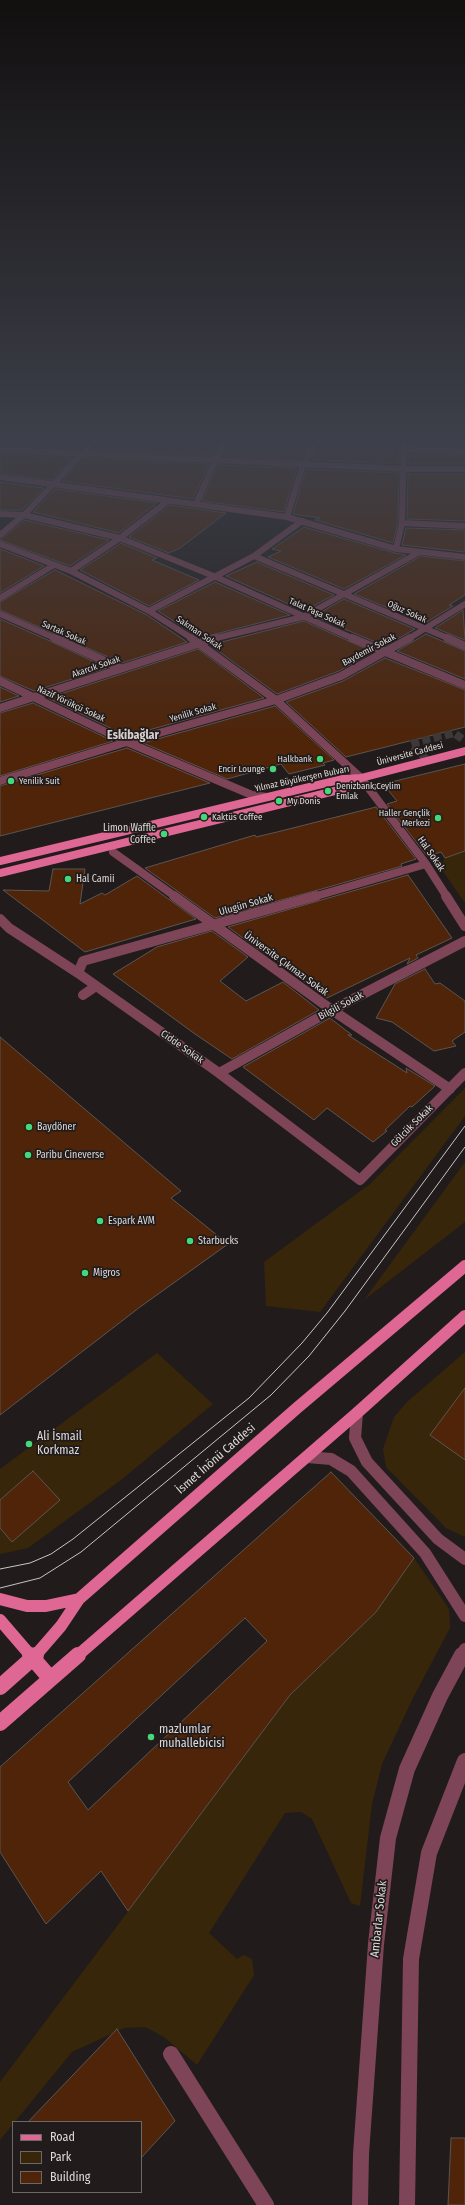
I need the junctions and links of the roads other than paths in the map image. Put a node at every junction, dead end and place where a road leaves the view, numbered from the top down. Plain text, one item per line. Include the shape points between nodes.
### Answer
1 (114, 542) edge
2 (129, 542) edge
3 (273, 542) edge
4 (372, 542) edge
5 (398, 542) edge
6 (0, 544) edge
7 (396, 549) junction
8 (418, 553) junction
9 (254, 556) junction
10 (465, 557) edge
11 (54, 565) junction
12 (71, 571) junction
13 (216, 578) junction
14 (345, 595) junction
15 (0, 598) edge
16 (465, 604) edge
17 (149, 611) junction
18 (0, 614) edge
19 (303, 617) junction
20 (425, 630) junction
21 (198, 643) junction
22 (465, 646) edge
23 (384, 653) junction
24 (120, 668) junction
25 (0, 681) edge
26 (465, 685) edge
27 (34, 698) junction
28 (276, 700) junction
29 (0, 708) edge
30 (127, 742) junction
31 (465, 751) edge
32 (361, 778) junction
33 (0, 780) edge
34 (267, 797) junction
35 (113, 852) dead end
36 (0, 861) edge
37 (426, 864) junction
38 (0, 873) edge
39 (0, 919) edge
40 (214, 926) junction
41 (465, 926) edge
42 (465, 941) edge
43 (78, 973) junction
44 (96, 986) junction
45 (83, 995) dead end
46 (332, 1010) junction
47 (219, 1073) junction
48 (465, 1073) edge
49 (450, 1088) junction
50 (360, 1180) joint
51 (465, 1266) edge
52 (465, 1316) edge
53 (357, 1413) junction
54 (307, 1457) junction
55 (465, 1559) edge
56 (0, 1599) edge
57 (79, 1599) junction
58 (465, 1616) edge
59 (0, 1620) edge
60 (465, 1648) edge
61 (33, 1658) junction
62 (50, 1678) junction
63 (0, 1687) edge
64 (0, 1723) edge
65 (465, 1761) edge
66 (171, 2054) dead end
67 (266, 2205) edge
68 (360, 2205) edge
69 (407, 2205) edge

1 - 12 street
2 - 13 street, Talat Paşa Sokak
3 - 9 street
4 - 7 street
5 - 7 street
6 - 11 street, Sakman Sokak
7 - 8 street
8 - 10 street
8 - 14 street, Akarcık Sokak
9 - 13 street
9 - 14 street, Oğuz Sokak
11 - 12 street, Sakman Sokak
11 - 15 street
12 - 17 street, Sakman Sokak
13 - 17 street
13 - 19 street, Talat Paşa Sokak
14 - 19 street, Akarcık Sokak
14 - 20 street, Oğuz Sokak
16 - 20 street, Baydemir Sokak
17 - 21 street, Sakman Sokak
18 - 24 street, Sartak Sokak
19 - 21 street, Akarcık Sokak
19 - 23 street, Talat Paşa Sokak
20 - 22 street, Oğuz Sokak
20 - 23 street, Baydemir Sokak
21 - 24 street, Akarcık Sokak
21 - 28 street, Sakman Sokak
23 - 26 street, Talat Paşa Sokak
23 - 28 street, Baydemir Sokak via 341,676
24 - 27 street, Akarcık Sokak
25 - 27 street, Nazif Yörükçü Sokak
27 - 29 street, Akarcık Sokak
27 - 30 street, Nazif Yörükçü Sokak
28 - 30 street, Yenilik Sokak
28 - 32 street, Sakman Sokak
30 - 33 street, Yenilik Sokak
30 - 34 street, Nazif Yörükçü Sokak via 252,795
31 - 32 main road, Üniversite Caddesi
32 - 34 main road, Yılmaz Büyükerşen Bulvarı via 343,779
32 - 37 street, Hal Sokak
32 - 38 main road, Yılmaz Büyükerşen Bulvarı via 347,788
34 - 36 main road, Yılmaz Büyükerşen Bulvarı
35 - 40 street, Üniversite Çıkmazı Sokak
37 - 40 street, Ulugün Sokak
37 - 41 street, Hal Sokak
39 - 43 street, Cidde Sokak via 9,928
40 - 43 street, Ulugün Sokak via 84,961
40 - 46 street, Üniversite Çıkmazı Sokak
42 - 46 street, Bilgili Sokak
43 - 44 street, Cidde Sokak
44 - 45 street
44 - 47 street, Cidde Sokak
46 - 47 street, Bilgili Sokak
46 - 49 street, Üniversite Çıkmazı Sokak
47 - 50 street, Cidde Sokak
48 - 49 street, Gölcük Sokak
49 - 50 street, Gölcük Sokak
51 - 57 main road, İsmet İnönü Caddesi via 297,1408
52 - 53 main road
53 - 54 main road
53 - 55 street via 355,1438 367,1462 438,1539
54 - 58 street via 331,1459 351,1471 425,1553
54 - 62 main road
56 - 57 main road via 27,1606 46,1606
57 - 61 main road, İsmet İnönü Caddesi via 61,1626
59 - 61 main road
60 - 68 street, Ambarlar Sokak via 407,1769 388,1838 376,1944
61 - 62 main road
61 - 63 main road, İsmet İnönü Caddesi
62 - 64 main road
65 - 69 street via 429,1854 411,1959
66 - 67 street

